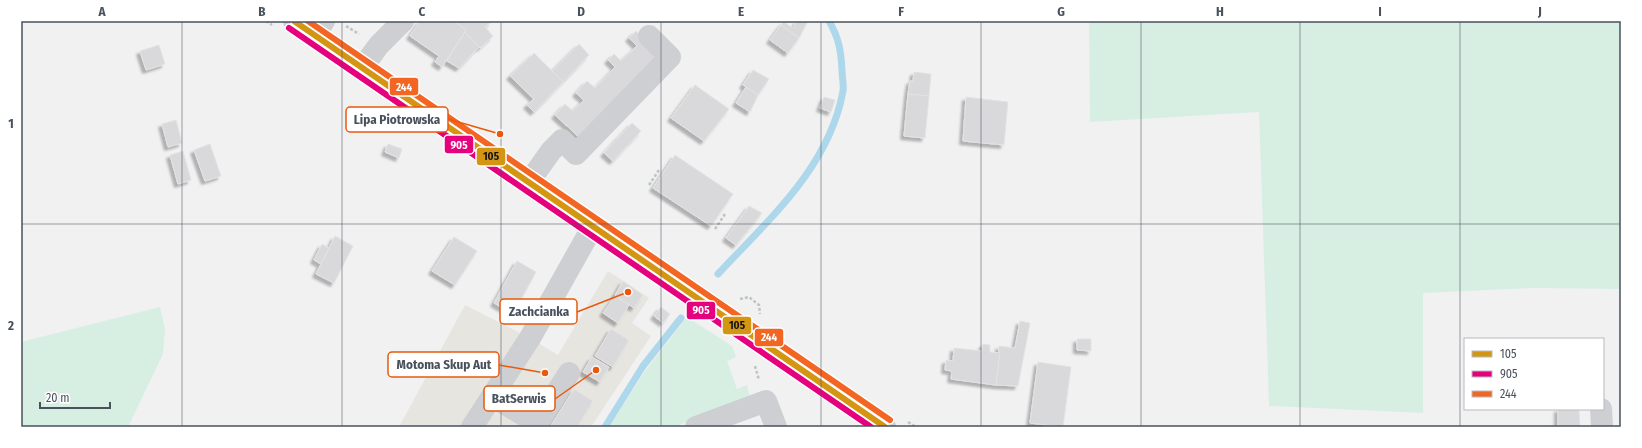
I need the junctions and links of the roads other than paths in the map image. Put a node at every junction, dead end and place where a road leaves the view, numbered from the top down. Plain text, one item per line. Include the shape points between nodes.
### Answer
1 (294, 21) edge
2 (403, 21) edge
3 (319, 28) edge
4 (649, 36) dead end
5 (362, 68) junction
6 (529, 182) junction
7 (593, 226) junction
8 (569, 373) dead end
9 (492, 396) junction
10 (1601, 410) edge
11 (472, 427) edge
12 (696, 427) edge
13 (776, 427) edge
14 (885, 427) edge
15 (1602, 427) edge

1 - 3 main road
2 - 5 street via 379,45
3 - 5 main road
4 - 6 street via 670,57 576,154 562,140
5 - 6 main road
6 - 7 main road
7 - 9 street via 530,338
7 - 14 main road
8 - 9 street via 537,423
9 - 11 street
10 - 15 street
12 - 13 street via 766,401

